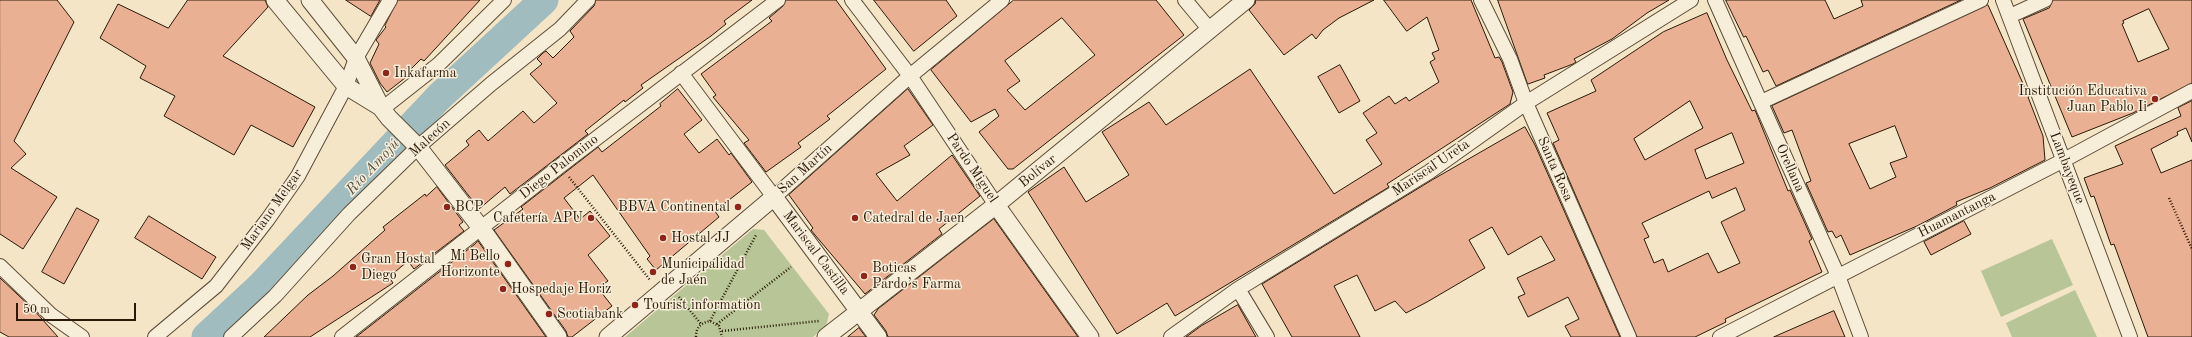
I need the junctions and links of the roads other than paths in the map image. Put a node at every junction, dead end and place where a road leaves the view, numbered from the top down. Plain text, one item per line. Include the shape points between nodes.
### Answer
1 (275, 0) edge
2 (310, 0) edge
3 (390, 0) edge
4 (504, 0) edge
5 (588, 0) edge
6 (778, 0) edge
7 (852, 0) edge
8 (1002, 0) edge
9 (1185, 0) edge
10 (1246, 0) edge
11 (1481, 0) edge
12 (1691, 0) edge
13 (1715, 0) edge
14 (1981, 0) edge
15 (2003, 0) edge
16 (2045, 0) edge
17 (2010, 16) junction
18 (1210, 30) junction
19 (356, 58) junction
20 (681, 73) junction
21 (910, 76) junction
22 (346, 86) junction
23 (2192, 91) edge
24 (1761, 102) junction
25 (1526, 103) junction
26 (386, 113) junction
27 (415, 143) junction
28 (2064, 160) junction
29 (774, 197) junction
30 (996, 204) junction
31 (481, 228) junction
32 (0, 266) edge
33 (1838, 276) junction
34 (1238, 289) junction
35 (858, 310) junction
36 (82, 337) edge
37 (155, 337) edge
38 (231, 337) edge
39 (342, 337) edge
40 (558, 337) edge
41 (608, 337) edge
42 (826, 337) edge
43 (878, 337) edge
44 (1090, 337) edge
45 (1170, 337) edge
46 (1267, 337) edge
47 (1629, 337) edge
48 (1720, 337) edge
49 (1861, 337) edge
50 (2130, 337) edge

1 - 22 street
2 - 19 street
3 - 19 street, Mariano Melgar
4 - 26 street
5 - 27 street, Malecón via 560,29
6 - 20 street, Diego Palomino
7 - 21 street, Pardo Miguel
8 - 21 street, San Martín
9 - 18 street
10 - 18 street, Bolívar
11 - 25 street, Santa Rosa via 1510,59
12 - 25 street, Mariscal Ureta
13 - 24 street, Orellana
14 - 24 street
15 - 17 street, Lambayeque
16 - 17 street
17 - 28 street, Lambayeque
18 - 30 street, Bolívar
19 - 22 street, Mariano Melgar
19 - 26 street
20 - 29 street, Mariscal Castilla
20 - 31 street, Diego Palomino
21 - 29 street, San Martín
21 - 30 street, Pardo Miguel
22 - 26 street
22 - 37 street, Mariano Melgar via 298,176 268,219 216,286
23 - 28 street, Huamantanga
24 - 33 street, Orellana
25 - 34 street, Mariscal Ureta via 1429,172
25 - 47 street, Santa Rosa
26 - 27 street
27 - 31 street
27 - 38 street, Malecón via 275,296
28 - 33 street, Huamantanga
28 - 50 street, Lambayeque
29 - 35 street, Mariscal Castilla
29 - 41 street, San Martín
30 - 35 street, Bolívar
30 - 44 street, Pardo Miguel
31 - 39 street, Diego Palomino
31 - 40 street
32 - 36 street via 51,315
33 - 48 street, Huamantanga
33 - 49 street, Orellana
34 - 45 street, Mariscal Ureta
34 - 46 street
35 - 42 street, Bolívar
35 - 43 street, Mariscal Castilla

